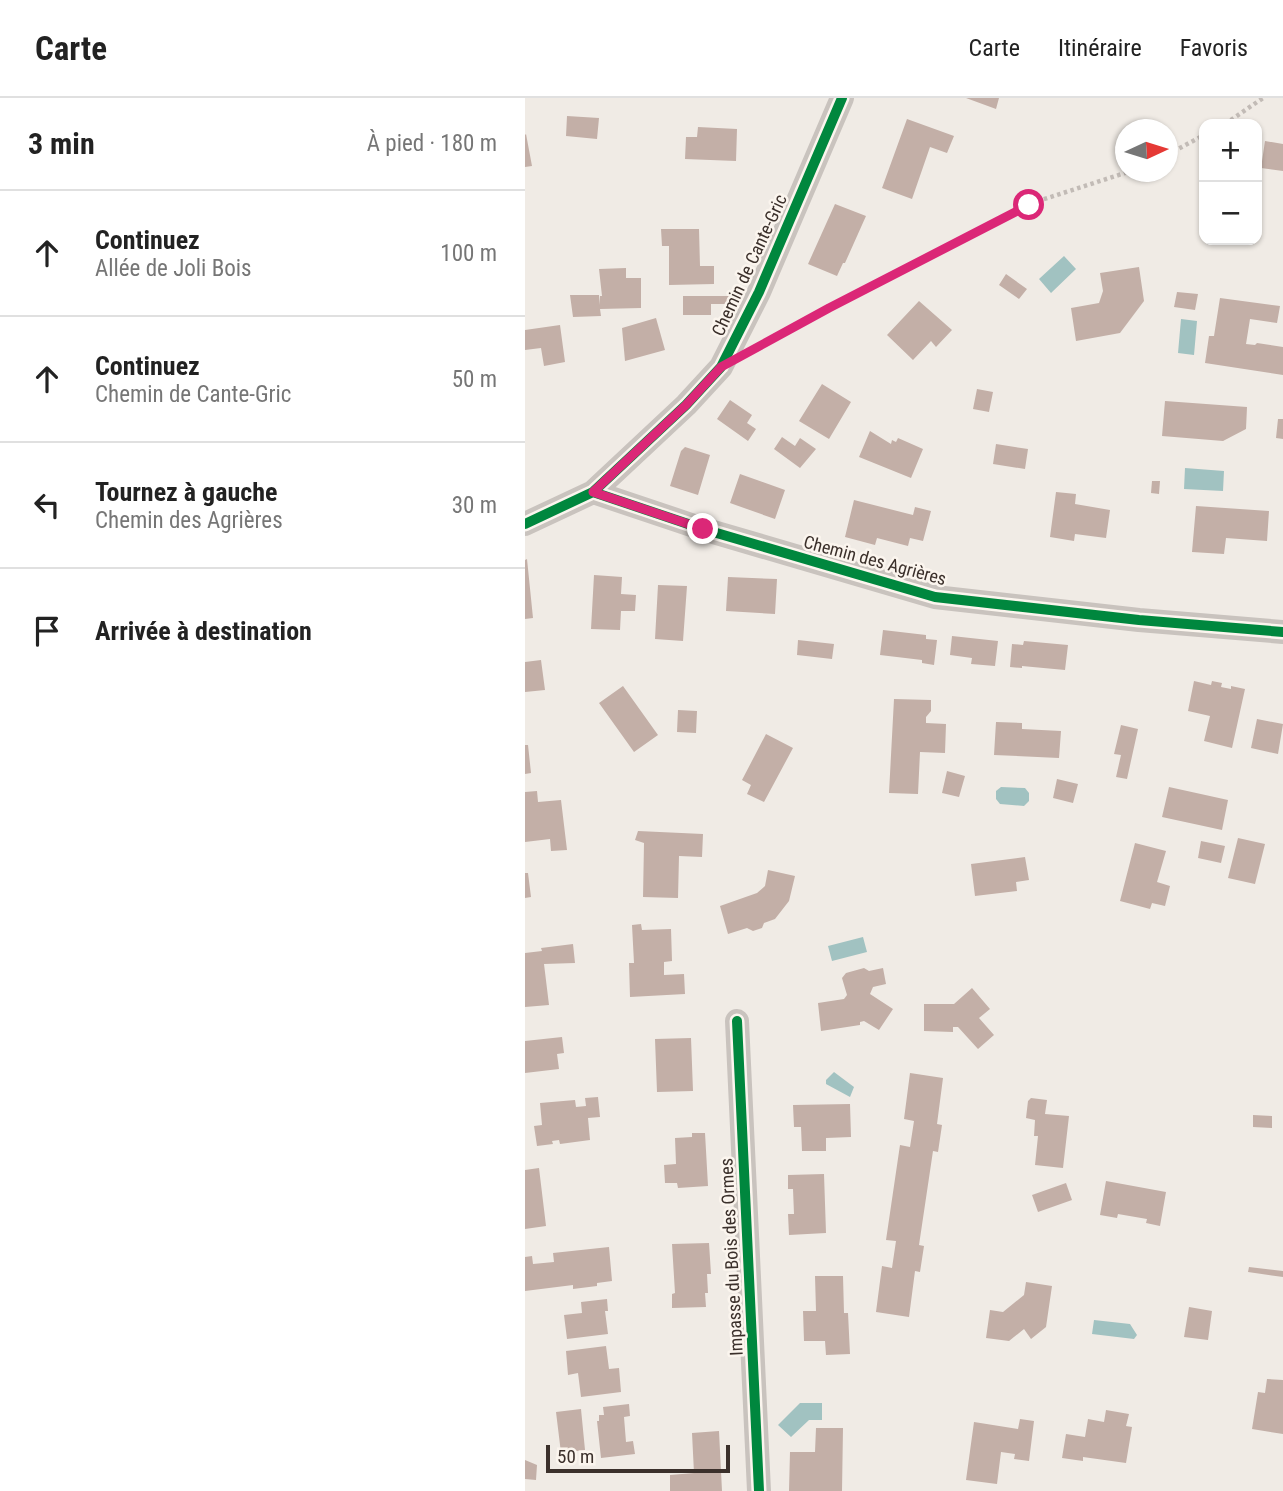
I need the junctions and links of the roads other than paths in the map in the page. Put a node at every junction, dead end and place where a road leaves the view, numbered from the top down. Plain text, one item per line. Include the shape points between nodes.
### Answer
1 (842, 98) edge
2 (593, 492) junction
3 (525, 524) edge
4 (1283, 632) edge
5 (737, 1021) dead end
6 (759, 1491) edge

1 - 2 street, Chemin de Cante-Gric via 759,292 721,367
2 - 3 street, Chemin de Cante-Gric
2 - 4 street, Chemin des Agrières via 935,597
5 - 6 street, Impasse du Bois des Ormes

